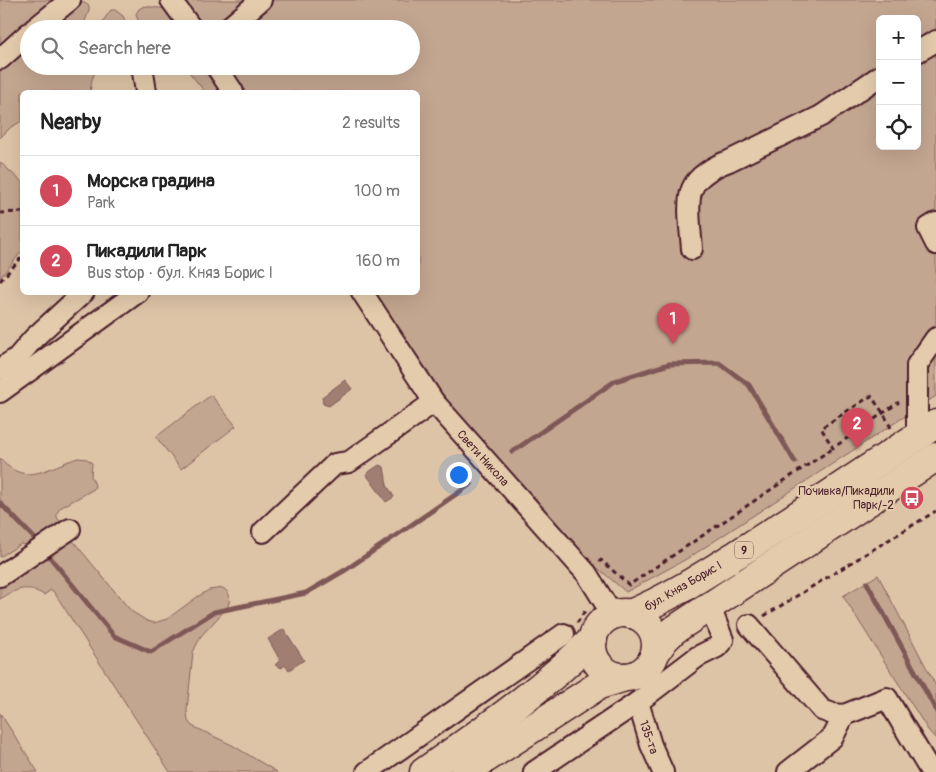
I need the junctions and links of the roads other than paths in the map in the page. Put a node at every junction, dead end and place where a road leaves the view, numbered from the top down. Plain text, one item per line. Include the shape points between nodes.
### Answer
1 (70, 0) edge
2 (171, 0) edge
3 (261, 0) edge
4 (45, 20) edge
5 (185, 20) edge
6 (238, 20) edge
7 (20, 41) edge
8 (936, 41) edge
9 (921, 50) edge
10 (0, 59) edge
11 (143, 75) edge
12 (222, 75) edge
13 (876, 79) edge
14 (146, 90) edge
15 (232, 90) edge
16 (936, 223) edge
17 (936, 244) edge
18 (692, 249) dead end
19 (81, 295) edge
20 (134, 295) edge
21 (364, 295) edge
22 (64, 313) junction
23 (80, 335) junction
24 (936, 338) edge
25 (0, 369) edge
26 (0, 392) edge
27 (434, 402) junction
28 (918, 436) edge
29 (936, 457) edge
30 (70, 529) dead end
31 (263, 532) dead end
32 (0, 576) edge
33 (710, 606) junction
34 (611, 611) junction
35 (749, 625) road end
36 (564, 634) road end
37 (593, 639) junction
38 (654, 655) junction
39 (625, 677) junction
40 (638, 702) junction
41 (844, 715) junction
42 (367, 772) edge
43 (424, 772) edge
44 (465, 772) edge
45 (534, 772) edge
46 (663, 772) edge
47 (788, 772) edge
48 (931, 772) edge

1 - 4 street
2 - 5 street
3 - 6 street
7 - 10 street
8 - 9 street
11 - 14 street
12 - 15 street
13 - 18 street via 821,116 715,165 704,174 691,194
16 - 17 street via 928,228
19 - 22 street
20 - 23 street
21 - 27 street, Свети Никола
22 - 23 street
22 - 25 street via 34,338 17,358
23 - 26 street
24 - 28 street via 917,365
27 - 31 street via 348,462 335,464
27 - 34 street, Свети Никола via 587,574
28 - 34 highway, бул. Княз Борис I / 9 via 796,517 660,601
29 - 33 highway, 9
30 - 32 street
33 - 38 highway, 9 via 674,630
33 - 40 street via 723,640
34 - 37 highway, 9 via 596,629
34 - 38 highway via 638,617 651,629 656,646
35 - 41 street via 822,710
36 - 42 street
37 - 39 highway via 592,649 600,666 615,676
37 - 43 highway, 9 via 561,670
38 - 39 highway, 9 via 643,671
39 - 44 highway, 9 via 599,685
40 - 45 street
40 - 46 street, 135-та via 651,746
41 - 47 street via 833,737
41 - 48 street via 887,698

